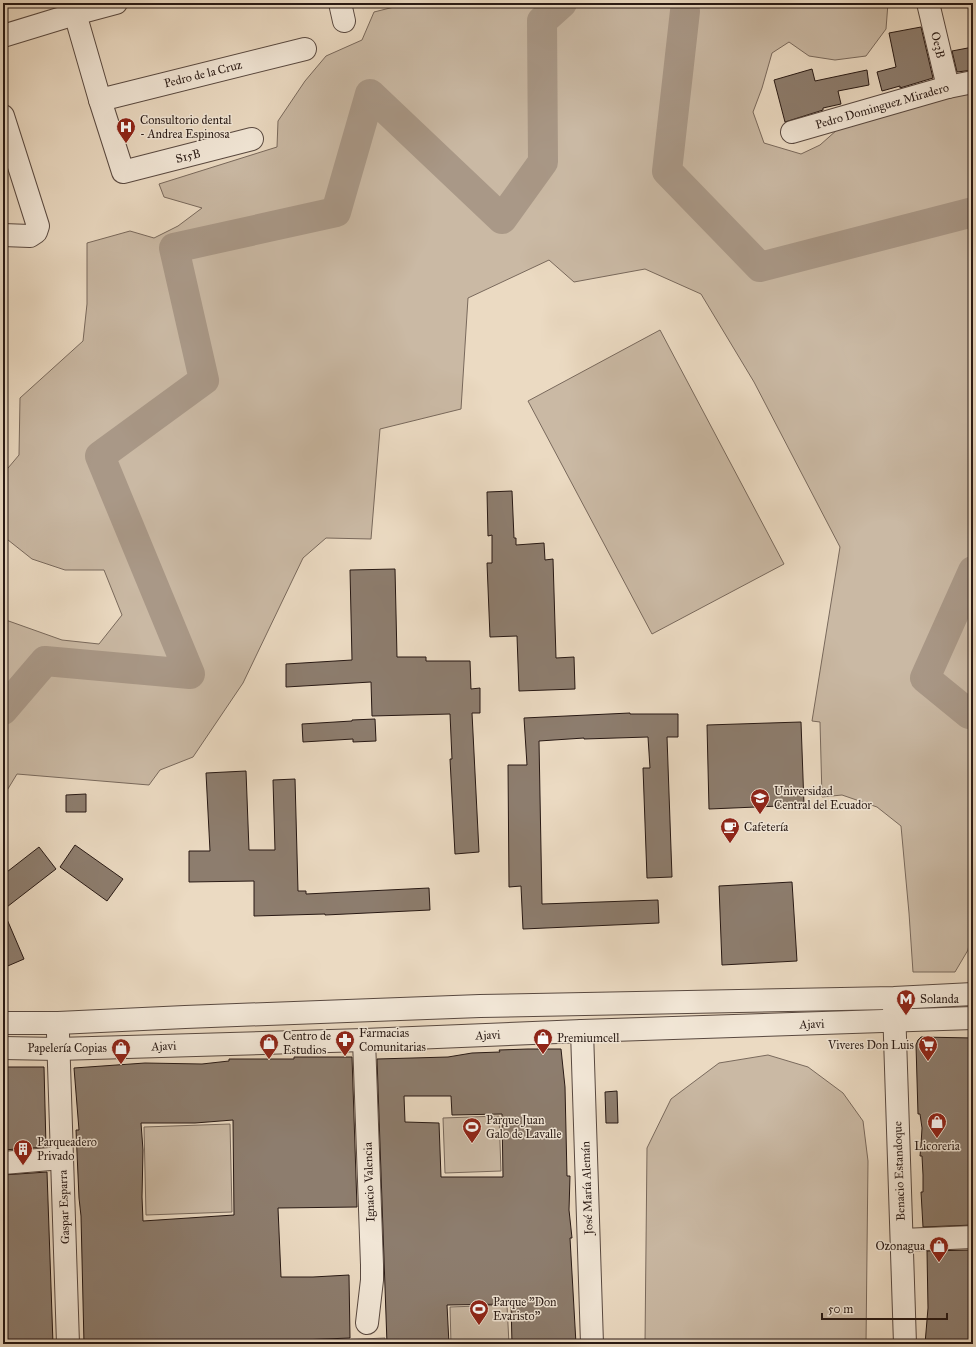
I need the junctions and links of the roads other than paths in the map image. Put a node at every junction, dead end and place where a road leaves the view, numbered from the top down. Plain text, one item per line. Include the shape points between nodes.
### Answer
1 (116, 3) edge
2 (928, 3) edge
3 (74, 8) edge
4 (3, 36) edge
5 (305, 49) dead end
6 (973, 82) edge
7 (948, 87) junction
8 (100, 100) junction
9 (3, 116) edge
10 (792, 132) dead end
11 (252, 139) dead end
12 (3, 236) edge
13 (973, 994) edge
14 (894, 998) junction
15 (973, 1018) edge
16 (894, 1021) junction
17 (3, 1023) edge
18 (58, 1023) junction
19 (582, 1031) junction
20 (364, 1040) junction
21 (3, 1048) edge
22 (58, 1049) junction
23 (62, 1158) junction
24 (3, 1163) edge
25 (973, 1238) edge
26 (902, 1240) junction
27 (367, 1323) dead end
28 (68, 1344) edge
29 (592, 1344) edge
30 (905, 1344) edge

1 - 3 street
2 - 7 street, Oe3B
3 - 4 street
3 - 8 street
5 - 8 street, Pedro de la Cruz
6 - 7 street, Pedro Dominguez Miradero
7 - 10 street, Pedro Dominguez Miradero
8 - 11 street, S15B via 123,172
9 - 12 street via 38,226 36,232 30,236
13 - 14 street, Ajavi
14 - 16 street, Benacio Estandoque
14 - 18 street, Ajavi via 486,1006
15 - 16 street, Ajavi
16 - 19 street, Ajavi
16 - 26 street, Benacio Estandoque
17 - 18 street, Ajavi
18 - 22 street, Gaspar Esparra
19 - 20 street, Ajavi
19 - 29 street, José María Alemán
20 - 22 street, Ajavi
20 - 27 street, Ignacio Valencia via 372,1265
21 - 22 street, Ajavi
22 - 23 street, Gaspar Esparra
23 - 24 street
23 - 28 street, Gaspar Esparra
25 - 26 street
26 - 30 street, Benacio Estandoque

